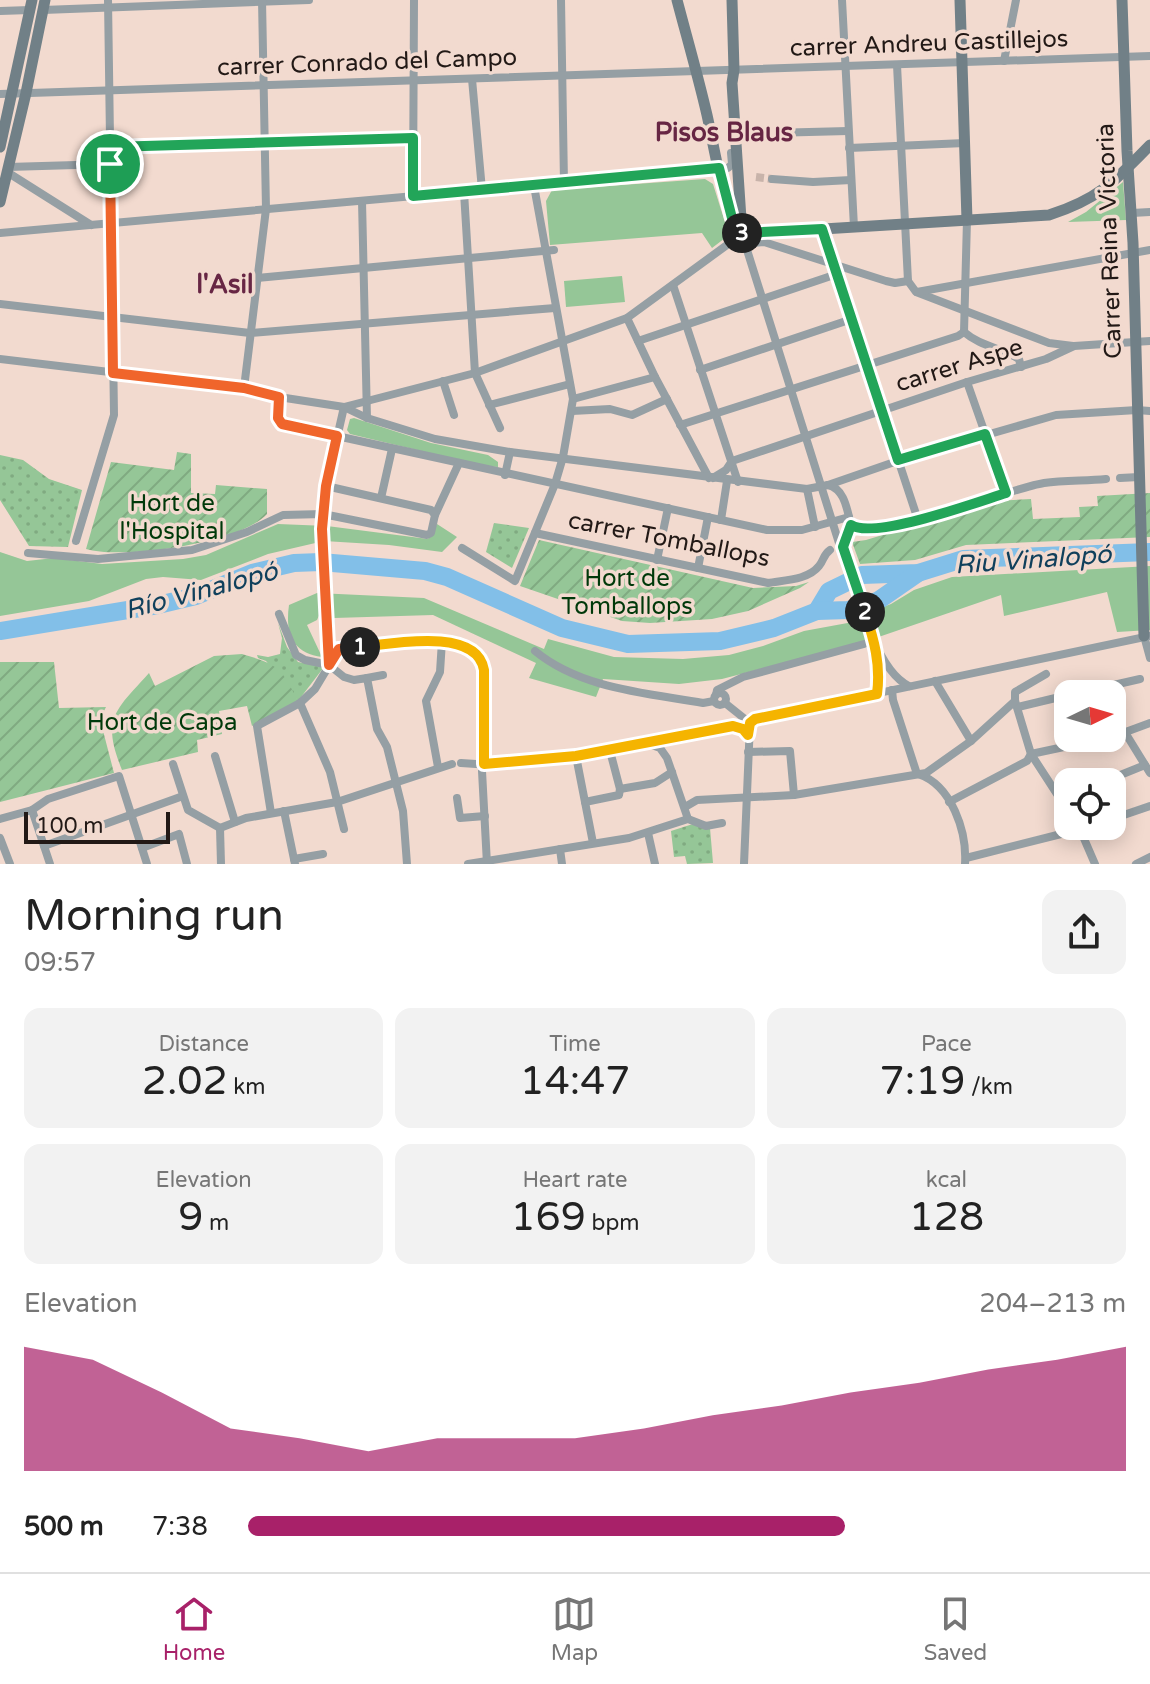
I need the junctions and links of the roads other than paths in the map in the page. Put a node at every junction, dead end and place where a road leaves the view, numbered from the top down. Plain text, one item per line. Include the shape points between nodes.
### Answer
1 (309, 0) edge
2 (414, 0) edge
3 (561, 0) edge
4 (677, 0) edge
5 (732, 0) edge
6 (842, 0) edge
7 (960, 0) edge
8 (1016, 0) edge
9 (1122, 0) edge
10 (262, 1) edge
11 (108, 4) edge
12 (38, 5) edge
13 (0, 11) edge
14 (1150, 56) edge
15 (1124, 57) junction
16 (1004, 61) junction
17 (962, 62) junction
18 (897, 65) junction
19 (845, 67) junction
20 (734, 70) junction
21 (696, 71) junction
22 (564, 75) junction
23 (472, 79) junction
24 (413, 81) junction
25 (263, 86) junction
26 (109, 91) junction
27 (26, 93) junction
28 (0, 94) edge
29 (13, 94) junction
30 (848, 131) junction
31 (770, 133) tunnel mouth
32 (413, 138) junction
33 (734, 142) junction
34 (264, 143) junction
35 (965, 143) junction
36 (901, 145) junction
37 (1150, 145) edge
38 (0, 147) edge
39 (110, 147) junction
40 (849, 148) junction
41 (110, 164) junction
42 (719, 168) junction
43 (1129, 168) junction
44 (8, 170) junction
45 (772, 179) tunnel mouth
46 (851, 180) junction
47 (564, 183) junction
48 (534, 186) junction
49 (482, 190) junction
50 (464, 192) junction
51 (413, 196) junction
52 (362, 201) junction
53 (0, 202) edge
54 (266, 209) junction
55 (1150, 212) edge
56 (1132, 213) junction
57 (967, 220) junction
58 (111, 223) junction
59 (905, 224) junction
60 (92, 225) junction
61 (854, 227) junction
62 (822, 229) junction
63 (0, 233) edge
64 (742, 234) junction
65 (753, 243) dead end
66 (1150, 250) edge
67 (550, 251) junction
68 (1133, 253) junction
69 (468, 259) junction
70 (833, 263) junction
71 (364, 268) junction
72 (837, 274) junction
73 (257, 278) junction
74 (908, 281) junction
75 (966, 283) junction
76 (673, 285) junction
77 (916, 292) junction
78 (761, 298) junction
79 (0, 304) edge
80 (555, 308) junction
81 (964, 311) junction
82 (472, 315) junction
83 (113, 317) junction
84 (627, 318) junction
85 (852, 319) junction
86 (365, 324) junction
87 (685, 324) junction
88 (964, 332) junction
89 (250, 333) junction
90 (638, 341) junction
91 (1150, 341) edge
92 (1135, 342) junction
93 (561, 343) junction
94 (776, 344) junction
95 (1074, 346) junction
96 (0, 359) edge
97 (867, 365) junction
98 (1021, 367) junction
99 (700, 370) junction
100 (113, 373) junction
101 (475, 373) junction
102 (655, 377) junction
103 (443, 381) junction
104 (967, 382) junction
105 (570, 384) junction
106 (244, 388) junction
107 (791, 389) junction
108 (279, 397) junction
109 (573, 399) junction
110 (667, 399) junction
111 (366, 401) junction
112 (489, 405) junction
113 (344, 407) junction
114 (881, 410) junction
115 (1137, 410) junction
116 (572, 411) junction
117 (1150, 411) edge
118 (716, 414) junction
119 (454, 415) dead end
120 (367, 418) junction
121 (680, 425) junction
122 (500, 428) dead end
123 (985, 434) junction
124 (806, 435) junction
125 (337, 436) junction
126 (392, 449) junction
127 (510, 452) junction
128 (563, 457) junction
129 (898, 460) junction
130 (732, 461) junction
131 (459, 463) junction
132 (505, 475) junction
133 (710, 478) junction
134 (846, 478) junction
135 (1120, 478) dead end
136 (1101, 480) dead end
137 (1142, 480) edge
138 (727, 481) junction
139 (738, 482) junction
140 (555, 484) junction
141 (825, 485) junction
142 (326, 486) junction
143 (807, 489) junction
144 (1006, 493) junction
145 (841, 494) junction
146 (381, 498) junction
147 (668, 508) junction
148 (323, 514) junction
149 (435, 515) junction
150 (708, 517) junction
151 (721, 520) junction
152 (918, 520) junction
153 (850, 521) junction
154 (834, 522) junction
155 (815, 527) junction
156 (535, 533) junction
157 (76, 541) dead end
158 (843, 547) junction
159 (462, 548) dead end
160 (830, 550) dead end
161 (28, 553) dead end
162 (657, 560) junction
163 (698, 568) junction
164 (279, 614) dead end
165 (1147, 636) edge
166 (442, 641) junction
167 (864, 644) dead end
168 (877, 650) junction
169 (535, 651) dead end
170 (1150, 658) edge
171 (329, 665) junction
172 (1045, 666) junction
173 (383, 675) dead end
174 (367, 678) junction
175 (1140, 679) dead end
176 (897, 680) junction
177 (935, 681) junction
178 (1126, 682) edge
179 (909, 686) junction
180 (892, 690) junction
181 (877, 694) junction
182 (1054, 696) edge
183 (720, 699) junction
184 (1016, 700) junction
185 (300, 703) junction
186 (750, 723) junction
187 (1150, 723) edge
188 (1126, 734) joint
189 (748, 735) junction
190 (971, 741) junction
191 (649, 744) junction
192 (1054, 749) edge
193 (610, 751) junction
194 (748, 752) junction
195 (1031, 754) junction
196 (215, 756) dead end
197 (576, 756) junction
198 (173, 764) dead end
199 (484, 764) junction
200 (438, 767) junction
201 (1148, 769) edge
202 (672, 772) junction
203 (917, 774) junction
204 (1126, 775) edge
205 (396, 781) junction
206 (1054, 785) edge
207 (620, 789) junction
208 (794, 795) junction
209 (183, 796) junction
210 (457, 798) dead end
211 (746, 799) junction
212 (337, 802) junction
213 (585, 802) junction
214 (949, 802) junction
215 (1150, 806) edge
216 (685, 807) junction
217 (32, 810) junction
218 (284, 811) junction
219 (271, 813) junction
220 (1126, 814) edge
221 (131, 815) junction
222 (485, 816) junction
223 (0, 819) edge
224 (688, 819) junction
225 (235, 822) junction
226 (722, 823) dead end
227 (220, 828) junction
228 (344, 829) dead end
229 (648, 833) junction
230 (1054, 836) edge
231 (0, 838) edge
232 (1085, 840) edge
233 (593, 843) junction
234 (44, 846) junction
235 (142, 848) junction
236 (560, 849) junction
237 (323, 854) dead end
238 (1150, 857) edge
239 (966, 861) edge
240 (294, 862) edge
241 (487, 862) edge
242 (10, 864) edge
243 (50, 864) edge
244 (147, 864) edge
245 (187, 864) edge
246 (221, 864) edge
247 (407, 864) edge
248 (468, 864) edge
249 (562, 864) edge
250 (655, 864) edge
251 (744, 864) edge
252 (1095, 864) edge
253 (1136, 864) edge

1 - 10 street
2 - 24 street
3 - 22 street
4 - 21 main road
5 - 20 main road
6 - 19 street
7 - 17 main road
8 - 16 street
9 - 15 main road, Carrer Reina Victoria
10 - 11 street
10 - 25 street
11 - 12 street
11 - 26 street
12 - 13 street
12 - 27 main road
12 - 29 main road
14 - 15 street, carrer Andreu Castillejos
15 - 16 street, carrer Andreu Castillejos
15 - 43 main road, Carrer Reina Victoria
16 - 17 street, carrer Andreu Castillejos
17 - 18 street, carrer Andreu Castillejos
17 - 35 main road
18 - 19 street, carrer Andreu Castillejos
18 - 36 street
19 - 20 street, carrer Andreu Castillejos
19 - 30 street
20 - 21 street, carrer Conrado del Campo
20 - 33 main road
21 - 22 street, carrer Conrado del Campo
21 - 42 main road
22 - 23 street, carrer Conrado del Campo
22 - 47 street
23 - 24 street, carrer Conrado del Campo
23 - 49 street
24 - 25 street, carrer Conrado del Campo
24 - 32 street
25 - 26 street, carrer Conrado del Campo
25 - 34 street
26 - 27 street, carrer Conrado del Campo
26 - 39 street
27 - 29 street, carrer Conrado del Campo
27 - 44 main road
28 - 29 street, carrer Conrado del Campo
29 - 38 main road
30 - 31 street
30 - 40 street
32 - 34 street
32 - 51 street
33 - 42 street via 732,164
33 - 64 main road
34 - 39 street
34 - 54 street
35 - 36 street
35 - 57 main road
36 - 40 street
36 - 59 street
37 - 43 main road
39 - 41 street
40 - 46 street
41 - 44 street
41 - 58 street
42 - 47 street
42 - 64 main road via 732,218
43 - 56 main road, Carrer Reina Victoria
43 - 57 main road via 1107,188 1049,215
44 - 53 main road
44 - 60 street
45 - 46 street
46 - 61 street
47 - 48 street
48 - 49 street
48 - 67 street
49 - 50 street
50 - 51 street
50 - 69 street
51 - 52 street
52 - 54 street
52 - 71 street
54 - 58 street
54 - 73 street
55 - 56 street
56 - 68 main road, Carrer Reina Victoria
57 - 59 main road
57 - 75 street
58 - 60 street
58 - 83 street
59 - 61 main road
59 - 74 street
60 - 63 street
61 - 62 main road
62 - 64 main road
62 - 70 street
64 - 76 street
64 - 78 street
65 - 70 street
66 - 68 street
67 - 69 street
67 - 80 street
68 - 75 street
68 - 92 main road, Carrer Reina Victoria
69 - 71 street
69 - 82 street
70 - 72 street
70 - 74 street via 886,281
71 - 73 street
71 - 86 street
72 - 78 street
72 - 85 street
73 - 89 street
74 - 77 street
75 - 77 street
75 - 81 street
76 - 84 street
76 - 87 street
77 - 81 street
78 - 87 street
78 - 94 street
79 - 83 street
80 - 82 street
80 - 93 street
81 - 88 street
81 - 95 street via 1049,343
82 - 86 street
82 - 101 street
83 - 89 street
83 - 100 street
84 - 90 street
84 - 93 street
85 - 94 street
85 - 97 street
86 - 89 street
86 - 111 street
87 - 90 street
87 - 99 street
88 - 97 street
88 - 98 street via 977,343 1019,359
89 - 106 street
90 - 102 street
91 - 92 street, carrer Aspe
92 - 95 street, carrer Aspe
92 - 115 main road, Carrer Reina Victoria
93 - 101 street
93 - 105 street
94 - 99 street
94 - 107 street
95 - 98 street, carrer Aspe
96 - 100 street
97 - 107 street
97 - 114 street
98 - 104 street, carrer Aspe
99 - 118 street
100 - 106 street
100 - 157 street via 114,415
101 - 103 street
101 - 112 street
102 - 109 street
102 - 110 street
103 - 111 street
103 - 119 street
104 - 114 street, carrer Aspe
104 - 123 street
105 - 109 street
105 - 112 street
106 - 108 street
107 - 118 street
107 - 124 street
108 - 113 street
108 - 125 street via 282,424
109 - 116 street
110 - 116 street via 632,415 610,409
110 - 121 street
111 - 113 street
111 - 120 street
112 - 122 street
113 - 120 street
113 - 125 street
114 - 124 street, carrer Aspe
114 - 129 street
115 - 117 street
115 - 123 street via 1056,415
115 - 137 main road, Carrer Reina Victoria
116 - 128 street
118 - 121 street
118 - 130 street
120 - 127 street via 435,439
121 - 133 street
123 - 129 street
123 - 144 street
124 - 130 street, carrer Aspe
124 - 141 street
125 - 126 street
125 - 142 street
126 - 131 street
126 - 146 street
127 - 128 street
127 - 132 street
128 - 133 street
128 - 140 street
129 - 134 street
129 - 152 street
130 - 133 street, carrer Aspe
130 - 139 street
131 - 132 street
131 - 149 street
132 - 140 street
133 - 138 street
134 - 141 street
134 - 145 street
135 - 137 street
136 - 144 street via 1044,483
137 - 165 main road, Carrer Reina Victoria
138 - 139 street
138 - 151 street
139 - 143 street
140 - 147 street
140 - 156 street
141 - 143 street
141 - 145 street
141 - 154 street
142 - 146 street
142 - 148 street
143 - 155 street
144 - 152 street
145 - 153 street
146 - 149 street
147 - 150 street
147 - 162 street
148 - 149 street via 427,535
148 - 161 street via 278,515 247,532 192,550 98,559
148 - 171 street
150 - 151 street
150 - 163 street
151 - 155 street via 767,530
152 - 153 street via 862,530
153 - 154 street
153 - 158 street
154 - 155 street
154 - 158 street
156 - 159 street via 515,581
156 - 162 street, carrer Tomballops
158 - 168 street
160 - 163 street, carrer Tomballops via 820,566 802,578 768,583
162 - 163 street, carrer Tomballops
164 - 171 street via 296,655
165 - 170 street
165 - 172 street
166 - 171 street via 339,649
166 - 199 street via 461,645 483,663
166 - 200 street via 440,672 426,701
167 - 183 street via 743,677 717,690
168 - 176 street
168 - 181 street
169 - 183 street via 603,684 703,703
171 - 174 street via 344,677
171 - 185 street
172 - 177 street
172 - 184 street
173 - 174 street
174 - 205 street via 377,729
175 - 178 street
176 - 179 street
176 - 180 street
177 - 179 street
177 - 190 street
179 - 180 street
180 - 181 street
180 - 203 street
181 - 186 street
182 - 184 street
183 - 186 street
184 - 190 street
184 - 195 street
185 - 212 street
185 - 219 street via 257,726
186 - 189 street
187 - 188 street
188 - 201 street
189 - 191 street via 733,726
189 - 194 street
190 - 203 street
191 - 193 street
191 - 202 street via 660,748
192 - 195 street
193 - 197 street
193 - 207 street
194 - 208 street via 790,751
194 - 211 street
195 - 206 street
195 - 214 street via 1027,761
196 - 225 street
197 - 199 street
197 - 213 street
198 - 209 street
199 - 200 street
199 - 222 street
200 - 205 street
201 - 204 street
202 - 207 street via 655,783
202 - 216 street
203 - 208 street
203 - 214 street via 932,781
205 - 212 street
205 - 247 street
207 - 213 street via 619,795
208 - 211 street
209 - 221 street
209 - 227 street via 188,810
210 - 222 street via 460,818
211 - 216 street via 697,800
211 - 251 street
212 - 218 street
212 - 228 street
213 - 233 street
214 - 239 street via 960,820
215 - 220 street
216 - 224 street
217 - 221 street via 48,799 119,776
217 - 223 street
217 - 234 street
218 - 219 street
218 - 240 street
219 - 225 street
221 - 234 street
221 - 235 street
222 - 241 street
224 - 226 street via 706,826
224 - 229 street
225 - 227 street
227 - 246 street
229 - 233 street
229 - 250 street
230 - 239 street
231 - 242 street
232 - 252 street
233 - 236 street
234 - 243 street
235 - 244 street
235 - 245 street via 179,834
236 - 241 street
236 - 249 street
237 - 240 street
238 - 253 street
241 - 248 street

